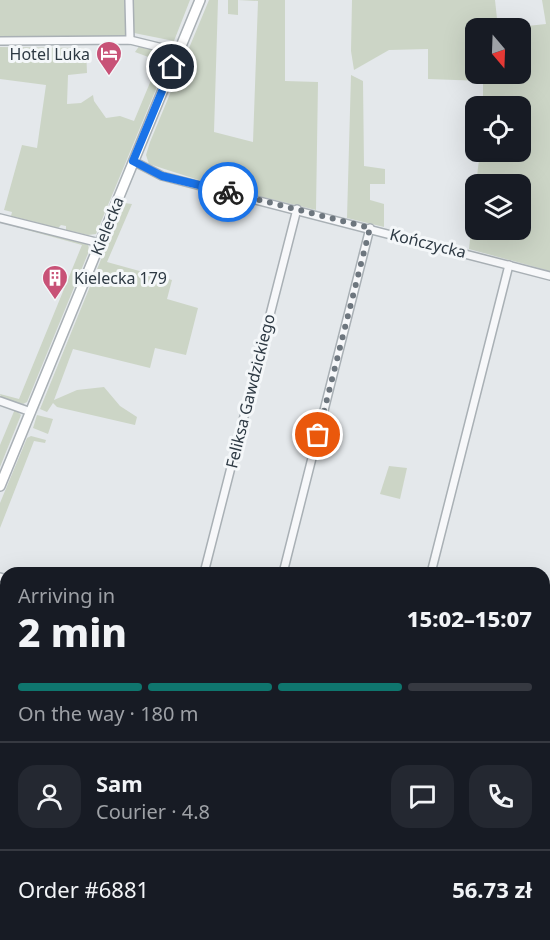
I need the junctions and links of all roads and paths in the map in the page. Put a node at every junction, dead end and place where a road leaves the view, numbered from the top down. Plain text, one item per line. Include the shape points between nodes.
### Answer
1 (129, 0) edge
2 (200, 0) edge
3 (130, 40) junction
4 (0, 41) edge
5 (179, 52) junction
6 (133, 161) junction
7 (297, 209) junction
8 (0, 218) edge
9 (370, 228) junction
10 (100, 243) junction
11 (509, 265) junction
12 (550, 276) edge
13 (0, 400) edge
14 (30, 412) junction
15 (0, 486) edge
16 (206, 567) edge
17 (285, 567) edge
18 (433, 567) edge

1 - 3 street
2 - 5 main road, Kielecka
3 - 4 street
3 - 5 street
5 - 6 main road, Kielecka
6 - 7 street, Kończycka via 162,176
6 - 10 main road, Kielecka
7 - 9 street, Kończycka
7 - 16 street, Feliksa Gawdzickiego
8 - 10 street
9 - 11 street, Kończycka
9 - 17 street
10 - 14 main road, Kielecka
11 - 12 street, Kończycka
11 - 18 street
13 - 14 street
14 - 15 main road, Kielecka

